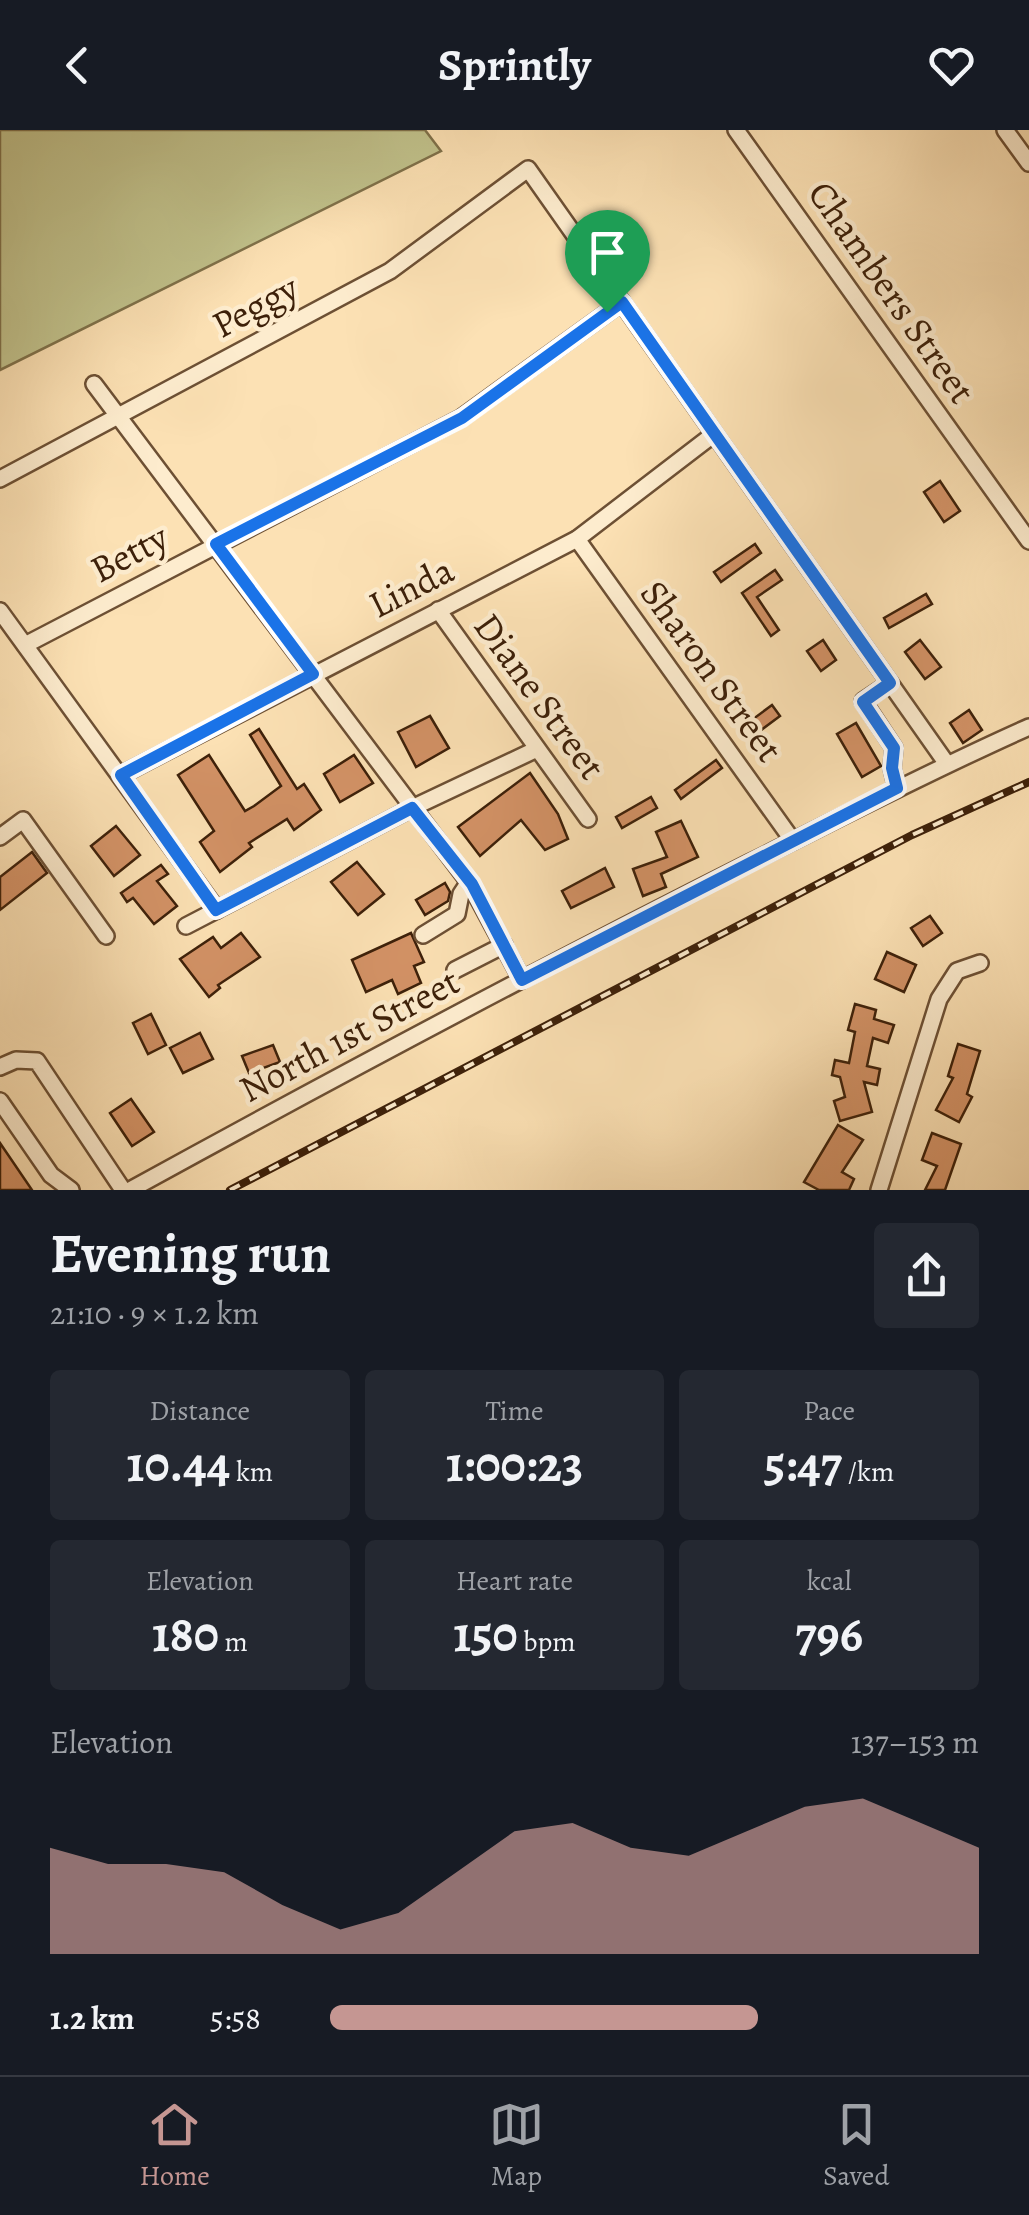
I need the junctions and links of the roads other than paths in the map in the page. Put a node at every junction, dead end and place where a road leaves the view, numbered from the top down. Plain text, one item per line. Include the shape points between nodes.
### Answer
1 (736, 130) edge
2 (1006, 130) edge
3 (1029, 163) edge
4 (622, 302) junction
5 (94, 384) dead end
6 (117, 416) junction
7 (714, 434) junction
8 (0, 479) edge
9 (577, 539) junction
10 (1029, 541) edge
11 (216, 544) junction
12 (438, 610) junction
13 (0, 611) edge
14 (25, 645) junction
15 (313, 674) junction
16 (890, 683) junction
17 (1029, 727) edge
18 (926, 735) junction
19 (894, 748) junction
20 (537, 749) junction
21 (946, 764) junction
22 (121, 775) junction
23 (897, 788) junction
24 (412, 808) junction
25 (588, 820) dead end
26 (0, 837) edge
27 (793, 841) junction
28 (469, 882) junction
29 (216, 910) junction
30 (186, 926) dead end
31 (423, 935) dead end
32 (106, 936) dead end
33 (504, 945) junction
34 (980, 963) dead end
35 (455, 970) dead end
36 (522, 980) junction
37 (0, 1066) edge
38 (0, 1102) edge
39 (71, 1190) edge
40 (126, 1190) edge
41 (879, 1190) edge

1 - 10 street, Chambers Street
2 - 3 street
4 - 6 street, Peggy via 528,170 390,271
4 - 7 street
4 - 11 street, Betty via 462,418
5 - 6 street
6 - 8 street, Peggy
6 - 11 street
7 - 9 street, Linda
7 - 16 street
9 - 12 street, Linda
9 - 27 street, Sharon Street
11 - 14 street, Betty
11 - 15 street
12 - 15 street, Linda
12 - 20 street, Diane Street
13 - 14 street
14 - 22 street
15 - 22 street, Linda
15 - 24 street
16 - 18 street
16 - 19 street via 863,702
17 - 21 street, North 1st Street
18 - 19 street
18 - 21 street
19 - 23 street
20 - 24 street
20 - 25 street, Diane Street
21 - 23 street, North 1st Street
22 - 29 street
23 - 27 street, North 1st Street
24 - 28 street
24 - 29 street
26 - 32 street via 22,820
27 - 36 street, North 1st Street
28 - 31 street via 452,920
28 - 33 street
29 - 30 street
33 - 35 street
33 - 36 street
34 - 41 street via 957,971 940,1000
36 - 40 street, North 1st Street
37 - 40 street via 36,1060
38 - 39 street via 51,1175

